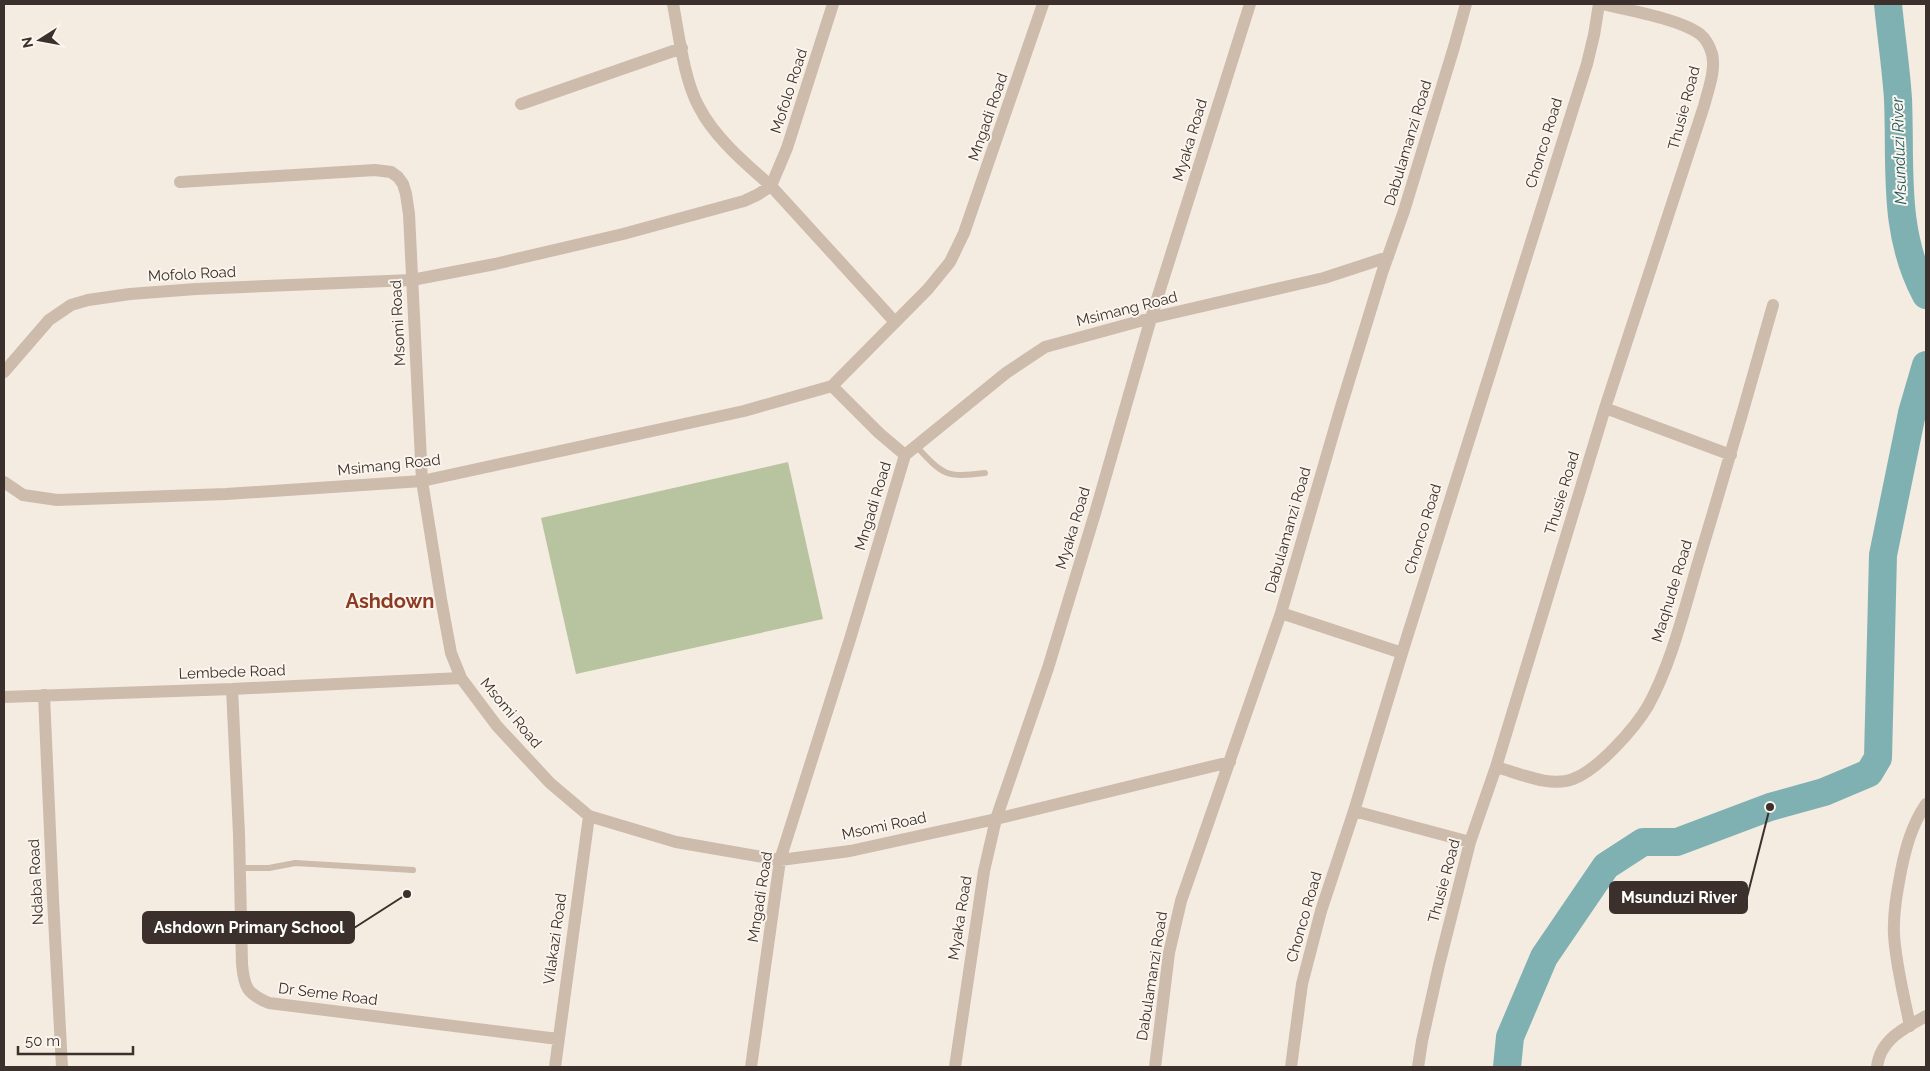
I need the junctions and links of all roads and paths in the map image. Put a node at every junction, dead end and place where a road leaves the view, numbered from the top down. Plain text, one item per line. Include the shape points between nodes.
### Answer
1 (672, 4) edge
2 (833, 4) edge
3 (1044, 4) edge
4 (1250, 4) edge
5 (1466, 4) edge
6 (1600, 4) edge
7 (682, 48) junction
8 (521, 104) dead end
9 (180, 182) dead end
10 (770, 186) junction
11 (1388, 257) junction
12 (412, 280) junction
13 (1773, 305) dead end
14 (1151, 318) junction
15 (895, 322) junction
16 (4, 372) edge
17 (832, 386) junction
18 (1605, 408) junction
19 (916, 446) junction
20 (905, 455) junction
21 (1731, 455) junction
22 (985, 473) dead end
23 (422, 481) junction
24 (4, 482) edge
25 (1281, 613) junction
26 (1402, 653) junction
27 (461, 678) junction
28 (232, 689) junction
29 (44, 695) junction
30 (4, 697) edge
31 (1230, 762) junction
32 (1496, 767) junction
33 (1926, 804) edge
34 (1354, 811) junction
35 (588, 816) junction
36 (996, 819) junction
37 (1470, 842) junction
38 (780, 860) junction
39 (240, 868) junction
40 (413, 870) dead end
41 (1926, 1016) edge
42 (1910, 1026) junction
43 (558, 1039) junction
44 (62, 1067) edge
45 (555, 1067) edge
46 (751, 1067) edge
47 (955, 1067) edge
48 (1154, 1067) edge
49 (1291, 1067) edge
50 (1418, 1067) edge
51 (1877, 1067) edge

1 - 7 street
2 - 10 street, Mofolo Road via 787,148
3 - 15 street, Mngadi Road via 964,233 950,262
4 - 14 street, Myaka Road
5 - 11 street, Dabulamanzi Road
6 - 18 street, Thusie Road via 1690,28 1702,35 1713,56 1704,106
6 - 26 street, Chonco Road via 1586,64
7 - 8 street
7 - 10 street via 693,93 705,118
9 - 12 street, Msomi Road via 343,171 391,172 403,184 406,194
10 - 12 street, Mofolo Road via 744,201 623,234
10 - 15 street
11 - 14 street, Msimang Road via 1324,278
11 - 25 street, Dabulamanzi Road
12 - 16 street, Mofolo Road via 196,289 88,300 49,320
12 - 23 street, Msomi Road
13 - 21 street, Maqhude Road
14 - 19 street, Msimang Road via 1045,347 1006,373
14 - 36 street, Myaka Road via 1048,668
15 - 17 street, Mngadi Road
17 - 20 street, Mngadi Road
17 - 23 street, Msimang Road via 744,411
18 - 21 street
18 - 32 street, Thusie Road
19 - 20 street, Msimang Road
19 - 22 lane via 936,468 948,474
20 - 38 street, Mngadi Road
21 - 32 street, Maqhude Road via 1678,630 1648,706 1636,723 1603,760 1574,779 1552,781
23 - 24 street, Msimang Road via 226,494 57,500 23,495
23 - 27 street, Msomi Road via 449,644
25 - 26 street
25 - 31 street, Dabulamanzi Road
26 - 34 street, Chonco Road
27 - 28 street, Lembede Road
27 - 35 street, Msomi Road via 497,726 550,783
28 - 29 street, Lembede Road
28 - 39 street, Dr Seme Road
29 - 30 street, Lembede Road
29 - 44 street, Ndaba Road
31 - 36 street, Msomi Road
31 - 48 street, Dabulamanzi Road via 1181,900
32 - 37 street, Thusie Road
33 - 42 street via 1906,843 1896,900 1894,936
34 - 37 street
34 - 49 street, Chonco Road via 1321,911 1302,984
35 - 38 street, Msomi Road via 676,842
35 - 43 street, Vilakazi Road
36 - 38 street, Msomi Road via 850,851
36 - 47 street, Myaka Road via 984,871
37 - 50 street, Thusie Road
38 - 46 street, Mngadi Road
39 - 40 lane via 269,868 296,862
39 - 43 street, Dr Seme Road via 243,978 254,997 269,1003
41 - 42 street
42 - 51 street via 1896,1034 1882,1049
43 - 45 street, Vilakazi Road

